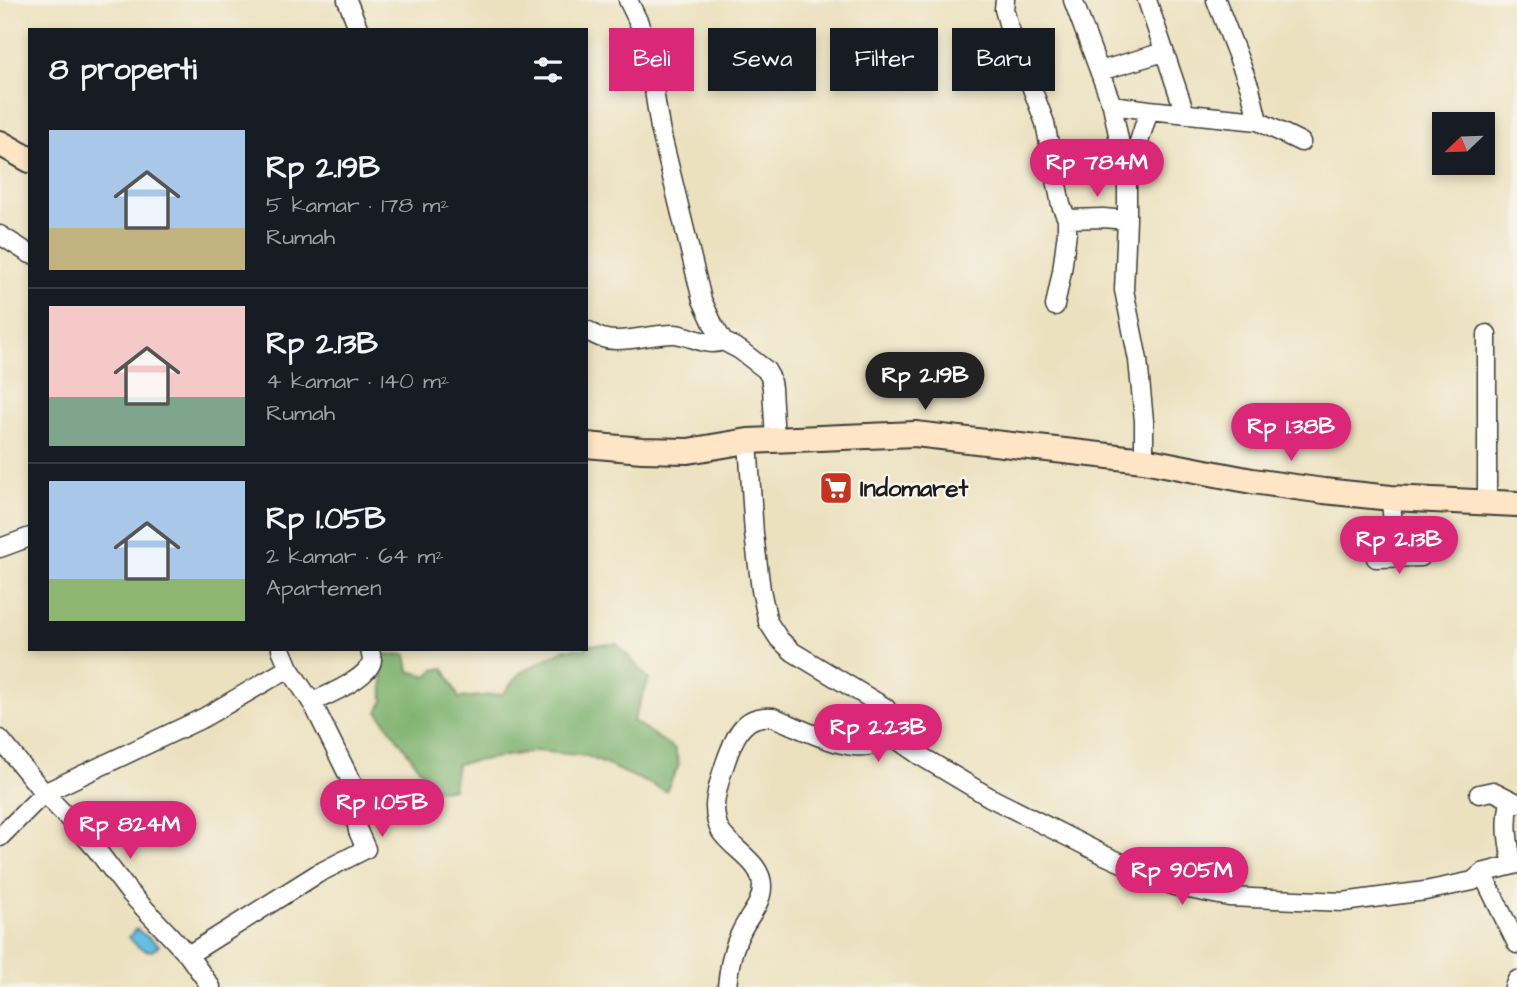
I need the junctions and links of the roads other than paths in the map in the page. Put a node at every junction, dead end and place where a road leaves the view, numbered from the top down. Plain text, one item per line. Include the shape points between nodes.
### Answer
1 (347, 0) edge
2 (628, 0) edge
3 (1005, 0) edge
4 (1073, 0) edge
5 (1147, 0) edge
6 (1216, 0) edge
7 (358, 28) edge
8 (1164, 52) junction
9 (1100, 71) junction
10 (1112, 105) junction
11 (1149, 110) junction
12 (1185, 113) junction
13 (1258, 121) junction
14 (1301, 142) dead end
15 (1, 146) edge
16 (28, 159) edge
17 (1127, 179) junction
18 (1067, 219) junction
19 (1127, 220) junction
20 (0, 235) edge
21 (28, 253) edge
22 (1055, 306) dead end
23 (589, 331) dead end
24 (1487, 334) dead end
25 (723, 341) junction
26 (775, 440) junction
27 (748, 441) junction
28 (588, 445) edge
29 (1144, 460) junction
30 (1391, 498) junction
31 (1487, 503) junction
32 (1517, 504) edge
33 (28, 538) edge
34 (0, 548) edge
35 (1395, 557) junction
36 (1420, 557) dead end
37 (1376, 558) dead end
38 (282, 651) edge
39 (370, 651) edge
40 (289, 668) junction
41 (312, 702) junction
42 (889, 734) junction
43 (0, 739) edge
44 (44, 793) junction
45 (1479, 794) dead end
46 (1514, 802) edge
47 (0, 837) edge
48 (1515, 864) edge
49 (1482, 873) junction
50 (1517, 944) edge
51 (188, 955) junction
52 (1517, 980) edge
53 (211, 987) edge
54 (727, 987) edge
55 (1514, 987) edge

1 - 7 street
2 - 25 street via 649,59 660,128 702,300
3 - 18 street via 1009,27 1045,122
4 - 9 street
5 - 8 street
6 - 13 street
8 - 9 street
8 - 12 street
9 - 10 street
10 - 11 street
10 - 17 street
11 - 12 street
11 - 17 street
12 - 13 street
13 - 14 street
15 - 16 main road
17 - 19 street
18 - 19 street
18 - 22 street
19 - 29 street via 1124,290 1138,360
20 - 21 street
23 - 25 street via 615,340 674,334 712,343
24 - 31 street
25 - 26 street via 770,377
26 - 27 main road
26 - 29 main road via 915,434
27 - 28 main road via 688,451
27 - 42 street via 754,534 768,622 793,652 886,708 891,718
29 - 30 main road via 1252,481
30 - 31 main road
30 - 35 street
31 - 32 main road
33 - 34 street
35 - 36 street
35 - 37 street
38 - 40 street
39 - 41 street via 369,668 348,685
40 - 41 street
40 - 44 street via 203,718
41 - 51 street via 359,799 357,826 366,849 317,874
42 - 49 street via 991,798 1174,886 1229,897 1343,902 1473,881
42 - 54 street via 875,745 838,744 764,716 745,724 735,737 718,790 717,820 721,832 757,870 762,884 761,898 729,961
43 - 44 street
44 - 47 street
44 - 51 street
45 - 46 street via 1493,791
46 - 48 street via 1507,838
48 - 49 street
49 - 50 street
51 - 53 street
52 - 55 street

